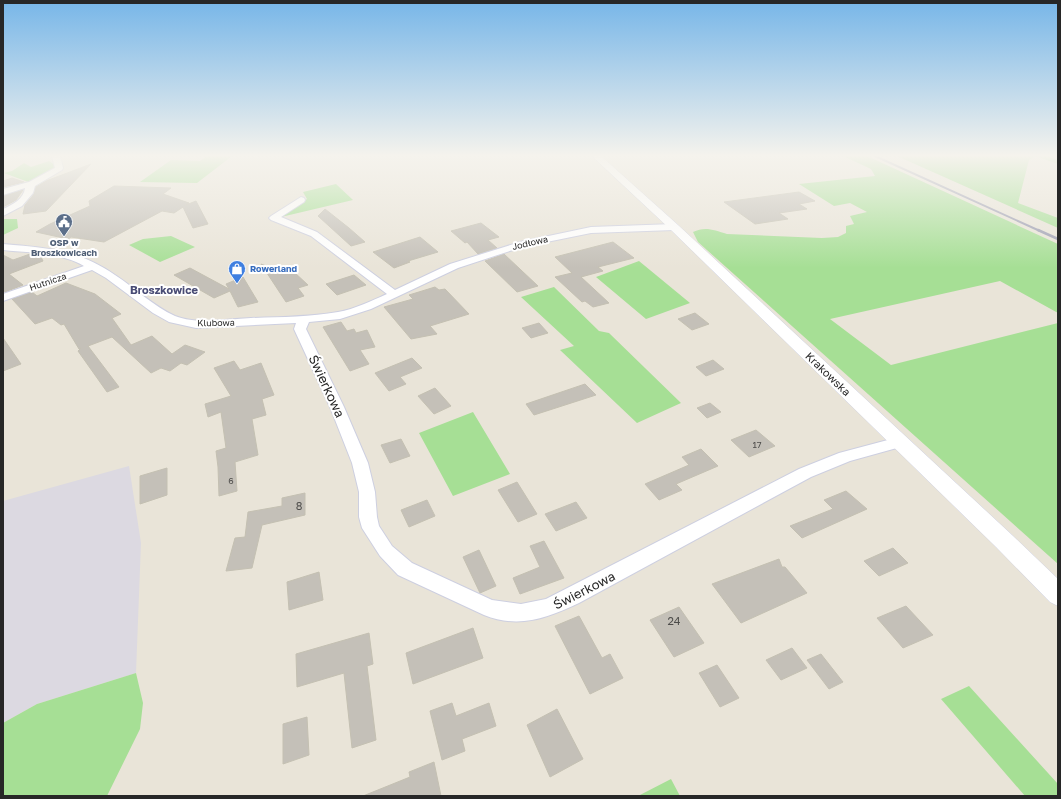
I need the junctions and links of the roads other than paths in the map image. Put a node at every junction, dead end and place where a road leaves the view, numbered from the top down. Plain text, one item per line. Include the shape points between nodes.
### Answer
1 (29, 193) edge
2 (637, 193) edge
3 (301, 200) dead end
4 (3, 213) edge
5 (674, 227) junction
6 (3, 247) edge
7 (93, 266) junction
8 (394, 294) junction
9 (3, 298) edge
10 (304, 319) junction
11 (899, 442) junction
12 (1058, 595) edge

1 - 4 street via 19,204
2 - 5 street, Krakowska
3 - 8 street via 274,218 314,234
5 - 8 street, Jodłowa via 591,230 520,245 454,266
5 - 11 street, Krakowska
6 - 7 street, Klubowa via 54,252 78,258
7 - 9 street, Hutnicza
7 - 10 street, Klubowa via 173,320 196,324
8 - 10 street, Jodłowa via 367,307 340,315
10 - 11 street, Świerkowa via 300,329 360,463 371,528 382,546 405,569 491,609 521,613 548,608 805,473 845,457
11 - 12 street, Krakowska

